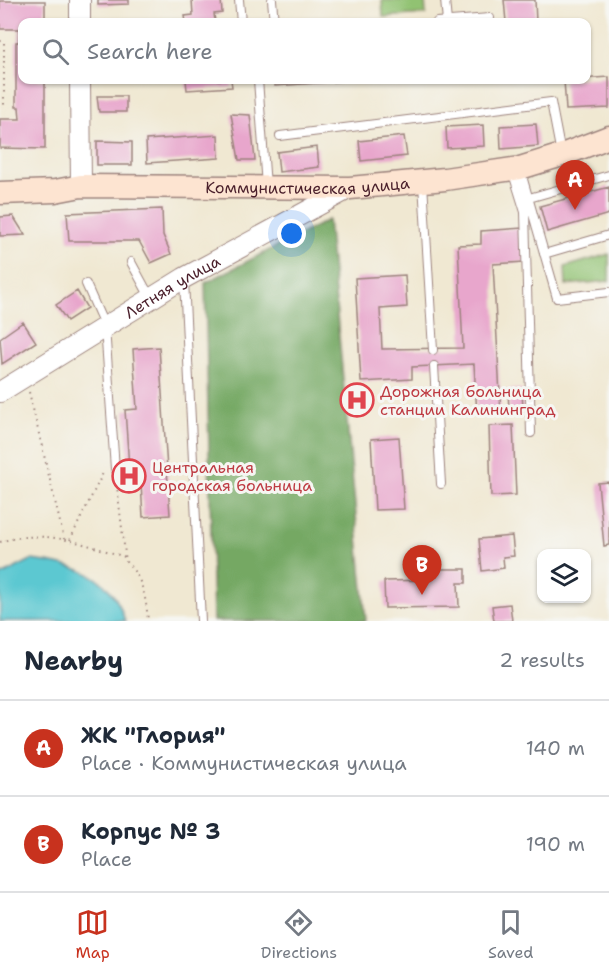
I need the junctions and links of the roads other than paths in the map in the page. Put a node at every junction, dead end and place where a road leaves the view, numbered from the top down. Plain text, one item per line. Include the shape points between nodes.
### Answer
1 (80, 0) edge
2 (239, 0) edge
3 (272, 0) edge
4 (445, 0) edge
5 (80, 18) edge
6 (241, 18) edge
7 (274, 18) edge
8 (447, 18) edge
9 (80, 84) edge
10 (258, 84) edge
11 (280, 136) dead end
12 (609, 137) edge
13 (562, 155) junction
14 (516, 168) junction
15 (609, 175) edge
16 (423, 181) junction
17 (81, 186) junction
18 (350, 188) junction
19 (267, 189) junction
20 (0, 193) edge
21 (529, 198) junction
22 (609, 235) edge
23 (544, 254) junction
24 (131, 262) dead end
25 (184, 278) junction
26 (86, 284) dead end
27 (609, 292) edge
28 (151, 299) junction
29 (105, 327) junction
30 (433, 350) dead end
31 (434, 366) dead end
32 (0, 392) edge
33 (531, 433) dead end
34 (115, 469) road end
35 (441, 484) dead end
36 (201, 621) edge

1 - 5 street
2 - 6 lane
3 - 7 lane
4 - 8 lane
9 - 17 street
10 - 19 lane
11 - 13 lane via 551,102
12 - 13 main road, Коммунистическая улица
13 - 14 main road, Коммунистическая улица
14 - 16 main road, Коммунистическая улица
14 - 21 lane
14 - 33 lane via 525,213
15 - 21 lane
16 - 18 main road, Коммунистическая улица
16 - 30 lane
17 - 19 main road, Коммунистическая улица
17 - 20 main road, Коммунистическая улица
18 - 19 main road, Коммунистическая улица
18 - 25 street, Летняя улица
21 - 23 lane
22 - 23 lane
23 - 27 lane via 557,298
24 - 28 lane
25 - 28 street, Летняя улица
25 - 36 lane
26 - 29 lane
28 - 29 street, Летняя улица
29 - 32 street, Летняя улица
29 - 34 lane
31 - 35 lane

